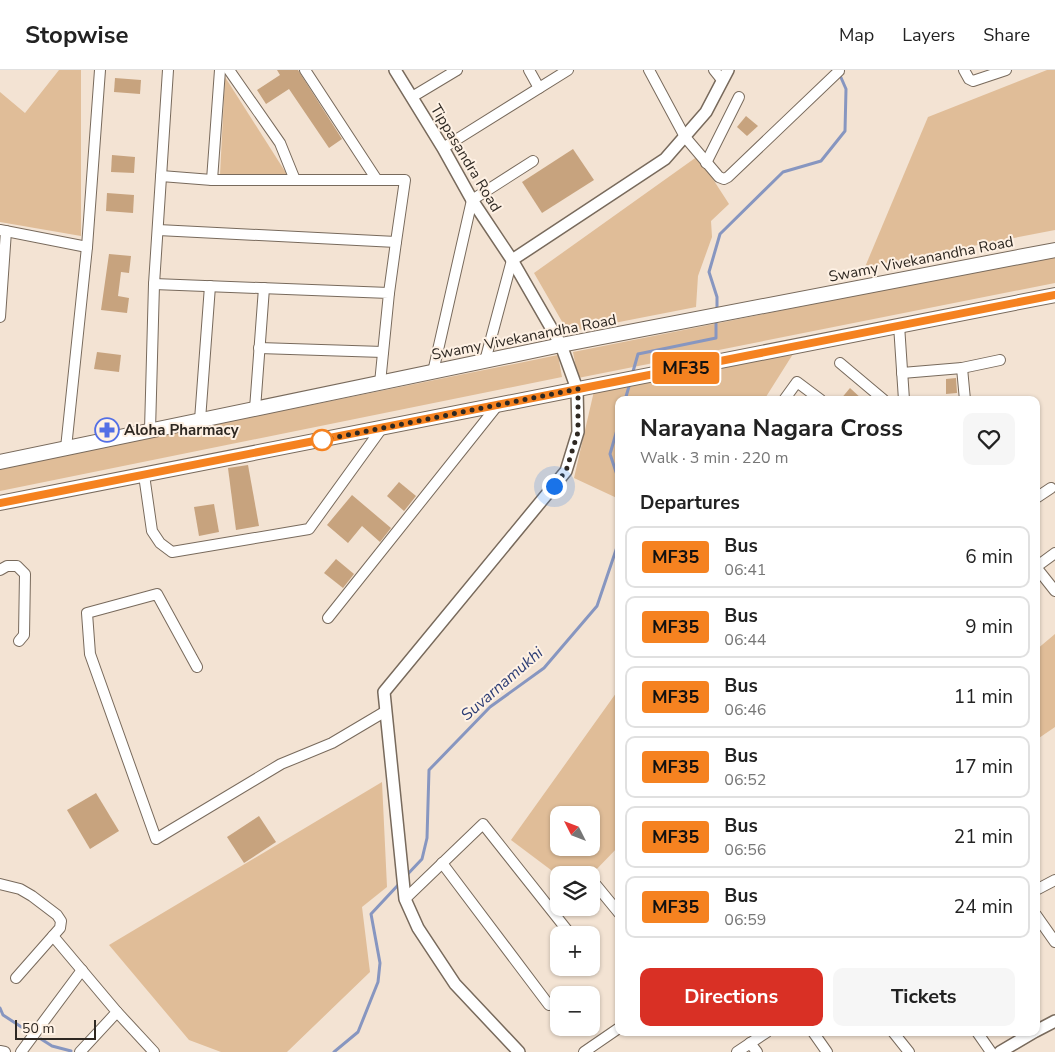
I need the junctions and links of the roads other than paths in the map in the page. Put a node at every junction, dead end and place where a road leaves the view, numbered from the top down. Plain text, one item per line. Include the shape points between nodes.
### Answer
1 (100, 70) edge
2 (168, 70) edge
3 (220, 70) edge
4 (229, 70) edge
5 (306, 70) edge
6 (395, 70) edge
7 (456, 70) edge
8 (529, 70) edge
9 (568, 70) edge
10 (649, 70) edge
11 (714, 70) edge
12 (964, 70) edge
13 (1006, 70) edge
14 (839, 71) edge
15 (725, 75) edge
16 (539, 88) junction
17 (412, 97) junction
18 (739, 97) dead end
19 (685, 137) junction
20 (443, 148) junction
21 (533, 161) dead end
22 (706, 163) junction
23 (161, 176) junction
24 (212, 180) junction
25 (294, 180) junction
26 (377, 180) junction
27 (472, 200) junction
28 (3, 230) edge
29 (158, 230) junction
30 (396, 242) junction
31 (87, 247) junction
32 (1055, 250) edge
33 (512, 260) junction
34 (154, 284) junction
35 (210, 286) junction
36 (264, 288) junction
37 (389, 293) junction
38 (1055, 295) edge
39 (0, 318) edge
40 (899, 325) junction
41 (561, 346) junction
42 (259, 348) junction
43 (383, 352) junction
44 (1000, 360) dead end
45 (485, 362) junction
46 (840, 362) dead end
47 (962, 368) junction
48 (433, 372) junction
49 (902, 373) junction
50 (380, 383) junction
51 (578, 389) junction
52 (787, 396) edge
53 (816, 396) edge
54 (879, 396) edge
55 (904, 396) edge
56 (965, 396) edge
57 (497, 406) junction
58 (254, 408) junction
59 (200, 420) junction
60 (382, 428) junction
61 (150, 430) junction
62 (66, 448) junction
63 (0, 462) edge
64 (144, 475) junction
65 (1051, 488) dead end
66 (1040, 495) edge
67 (0, 503) edge
68 (1055, 553) edge
69 (1040, 564) edge
70 (0, 570) edge
71 (1040, 572) edge
72 (1055, 590) edge
73 (328, 618) dead end
74 (19, 640) dead end
75 (197, 667) dead end
76 (386, 711) junction
77 (442, 863) junction
78 (1055, 880) edge
79 (0, 884) edge
80 (600, 888) edge
81 (1040, 888) edge
82 (405, 898) junction
83 (615, 901) edge
84 (1040, 921) edge
85 (564, 926) edge
86 (53, 936) junction
87 (1055, 942) edge
88 (82, 970) junction
89 (16, 978) dead end
90 (549, 1005) dead end
91 (116, 1012) junction
92 (1055, 1021) edge
93 (1040, 1028) edge
94 (615, 1031) edge
95 (761, 1036) edge
96 (816, 1036) edge
97 (896, 1036) edge
98 (980, 1036) edge
99 (1026, 1036) edge
100 (750, 1043) junction
101 (0, 1051) edge
102 (4, 1052) edge
103 (21, 1052) edge
104 (80, 1052) edge
105 (154, 1052) edge
106 (520, 1052) edge
107 (584, 1052) edge
108 (737, 1052) edge
109 (758, 1052) edge
110 (827, 1052) edge
111 (908, 1052) edge
112 (990, 1052) edge
113 (1000, 1052) edge

1 - 31 street
2 - 23 street
3 - 24 street
4 - 25 street via 280,143
5 - 26 street
6 - 17 street, Tippasandra Road
7 - 17 street
8 - 16 street
9 - 16 street
10 - 19 street
11 - 15 street
12 - 13 street via 973,81
14 - 22 street via 728,177 719,177
15 - 19 street via 706,112
16 - 20 street
17 - 20 street, Tippasandra Road
18 - 22 street
19 - 22 street
19 - 33 street via 665,160
20 - 27 street, Tippasandra Road
21 - 27 street
23 - 24 street
23 - 29 street
24 - 25 street
25 - 26 street
26 - 30 street via 405,180
27 - 33 street, Tippasandra Road
27 - 48 street
28 - 31 street
28 - 39 street
29 - 30 street
29 - 34 street
30 - 37 street
31 - 62 street
32 - 41 main road, Swamy Vivekanandha Road
33 - 41 street, Tippasandra Road
33 - 45 street
34 - 35 street
34 - 61 street
35 - 36 street
35 - 59 street
36 - 37 street
36 - 42 street
37 - 43 street
38 - 40 main road
40 - 49 street
40 - 51 main road
41 - 45 main road, Swamy Vivekanandha Road
41 - 51 street, Tippasandra Road
42 - 43 street
42 - 58 street
43 - 50 street
44 - 47 street
45 - 48 main road, Swamy Vivekanandha Road
46 - 54 street
47 - 49 street
47 - 56 street
48 - 50 main road, Swamy Vivekanandha Road
49 - 55 street
50 - 58 main road, Swamy Vivekanandha Road
51 - 57 main road
51 - 76 street via 578,432 566,471 384,692
52 - 53 street via 797,382
57 - 60 main road
57 - 73 street
58 - 59 main road, Swamy Vivekanandha Road
59 - 61 main road, Swamy Vivekanandha Road
60 - 64 main road
60 - 64 street via 308,529 172,552 152,531
61 - 62 main road, Swamy Vivekanandha Road
62 - 63 main road, Swamy Vivekanandha Road
64 - 67 main road
65 - 66 street
68 - 69 street
70 - 74 street via 17,566 25,574 24,635
71 - 72 street
75 - 76 street via 157,594 88,613 90,654 156,839 281,764 332,743
76 - 82 street
77 - 82 street
77 - 85 street via 483,824
77 - 90 street
78 - 81 street
79 - 86 street via 20,889 57,915 61,921 60,928
80 - 83 street
82 - 106 street via 418,928 455,984
84 - 87 street
86 - 88 street
86 - 89 street
88 - 91 street
88 - 103 street
91 - 104 street
91 - 105 street
92 - 93 street
94 - 107 street
95 - 100 street
96 - 110 street
97 - 111 street
98 - 112 street
99 - 113 street
100 - 108 street
100 - 109 street
101 - 102 street

